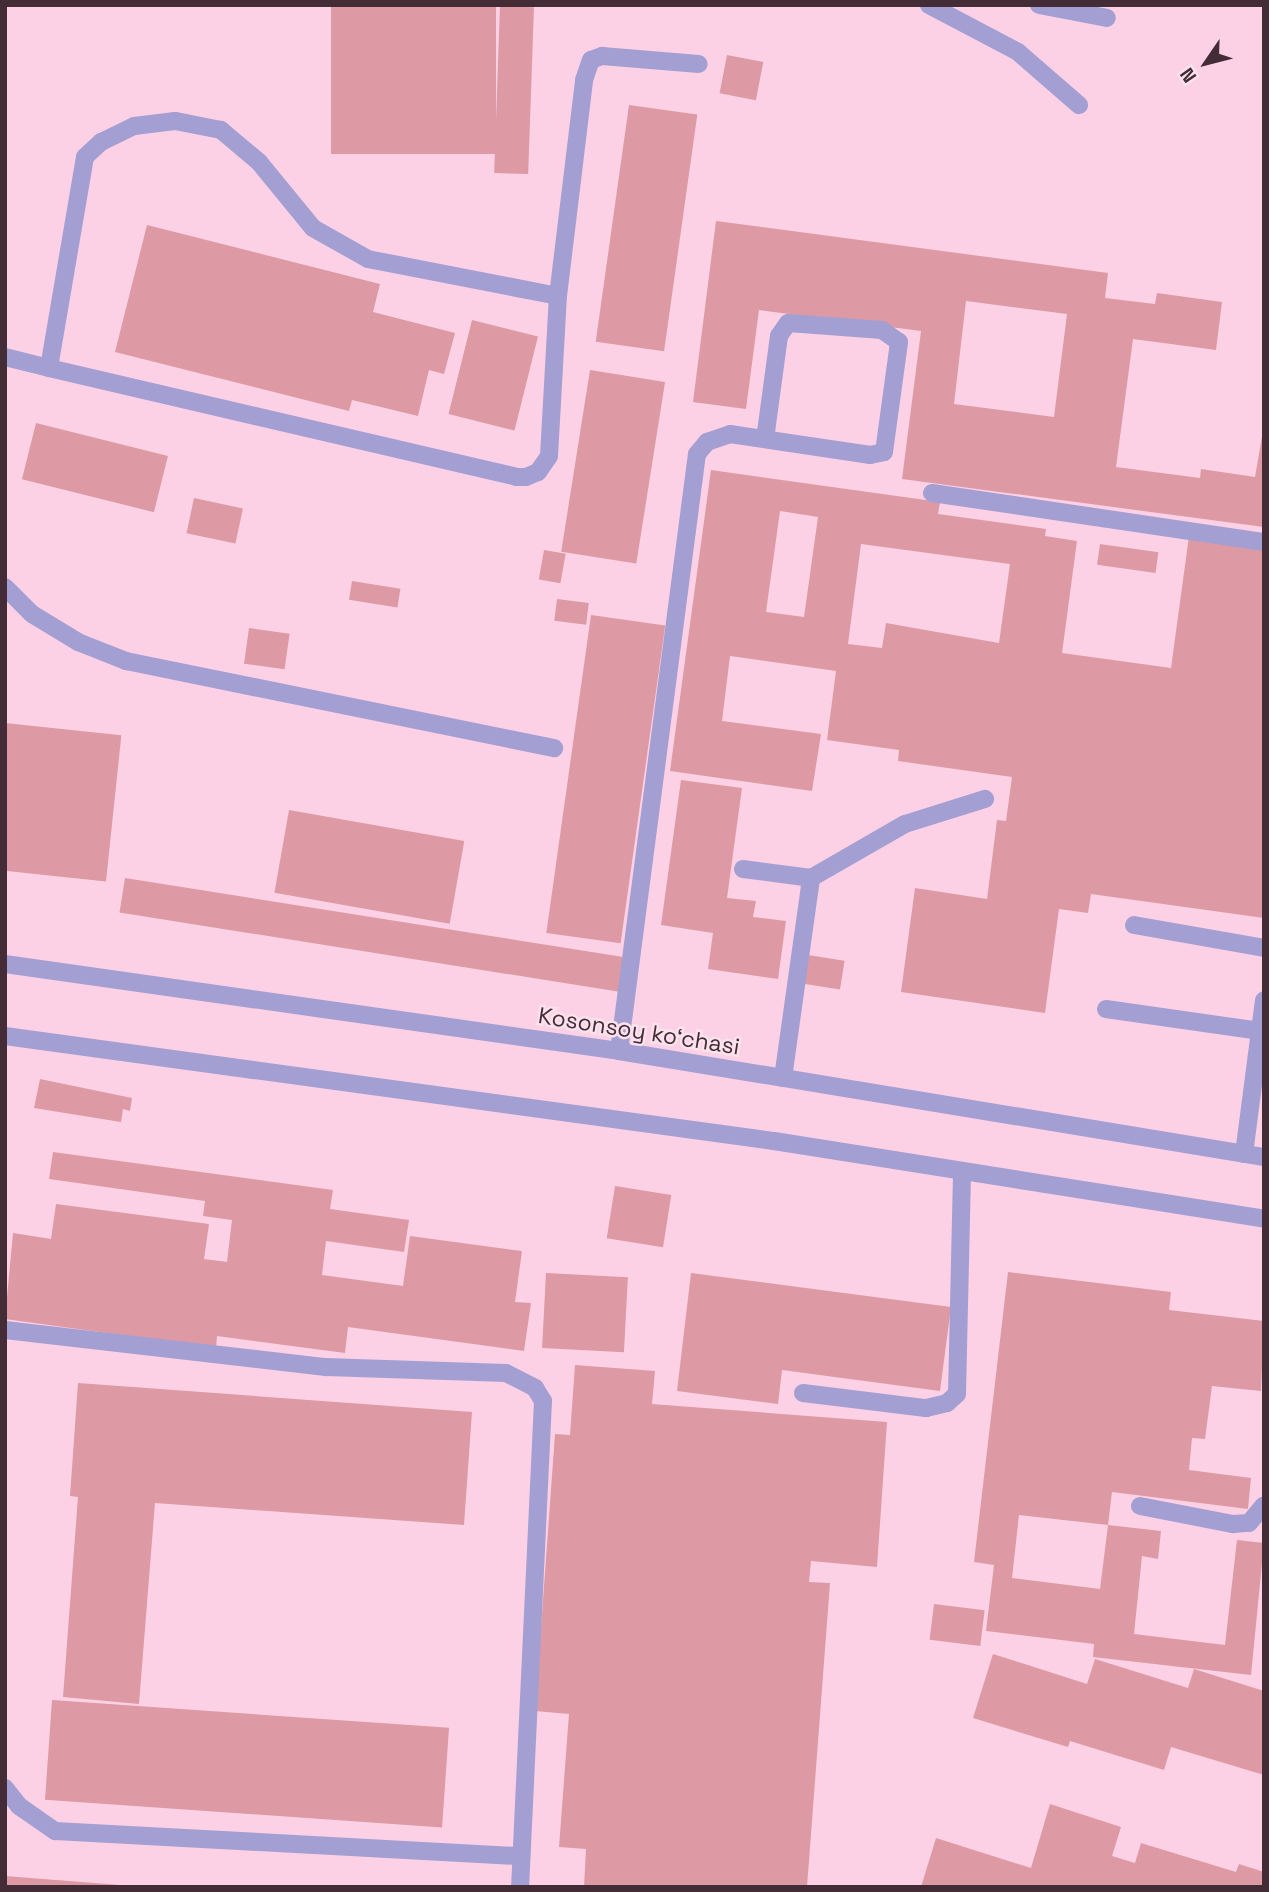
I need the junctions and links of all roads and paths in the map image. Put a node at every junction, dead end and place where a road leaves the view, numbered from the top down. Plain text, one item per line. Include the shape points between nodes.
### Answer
1 (929, 5) edge
2 (1039, 5) edge
3 (1107, 18) dead end
4 (699, 64) dead end
5 (1079, 104) dead end
6 (558, 296) junction
7 (5, 357) edge
8 (48, 368) junction
9 (765, 439) junction
10 (932, 494) dead end
11 (1264, 542) edge
12 (5, 587) edge
13 (554, 748) dead end
14 (985, 799) dead end
15 (743, 869) dead end
16 (811, 878) junction
17 (1134, 925) dead end
18 (1264, 948) edge
19 (5, 964) edge
20 (1264, 1000) edge
21 (1106, 1009) dead end
22 (1260, 1031) junction
23 (5, 1036) edge
24 (619, 1051) junction
25 (783, 1078) junction
26 (1244, 1154) junction
27 (1264, 1157) edge
28 (962, 1172) junction
29 (1264, 1219) edge
30 (5, 1329) edge
31 (803, 1393) dead end
32 (1264, 1505) edge
33 (1140, 1506) dead end
34 (5, 1788) edge
35 (521, 1856) junction
36 (520, 1887) edge

1 - 5 street via 1018,52
2 - 3 street
4 - 6 street via 602,56 591,60 584,80
6 - 8 street via 549,456 545,466 526,477
6 - 8 street via 368,259 313,228 259,162 221,130 175,121 134,126 101,142 85,157
7 - 8 street
9 - 9 street via 876,456 884,452 899,342 881,330 788,323 779,336
9 - 24 street via 730,435 707,442 697,454
10 - 11 street
12 - 13 street via 32,614 78,642 126,661
14 - 16 street via 905,824
15 - 16 street
16 - 25 street
17 - 18 street
19 - 24 street, Kosonsoy koʻchasi
20 - 22 street
21 - 22 street
22 - 26 street
23 - 28 street via 775,1141
24 - 25 street, Kosonsoy koʻchasi
25 - 26 street, Kosonsoy koʻchasi
26 - 27 street, Kosonsoy koʻchasi
28 - 29 street
28 - 31 street via 957,1394 947,1403 926,1408
30 - 35 street via 326,1367 506,1373 535,1388 543,1401
32 - 33 street via 1249,1523 1233,1524
34 - 35 street via 19,1806 55,1831
35 - 36 street

